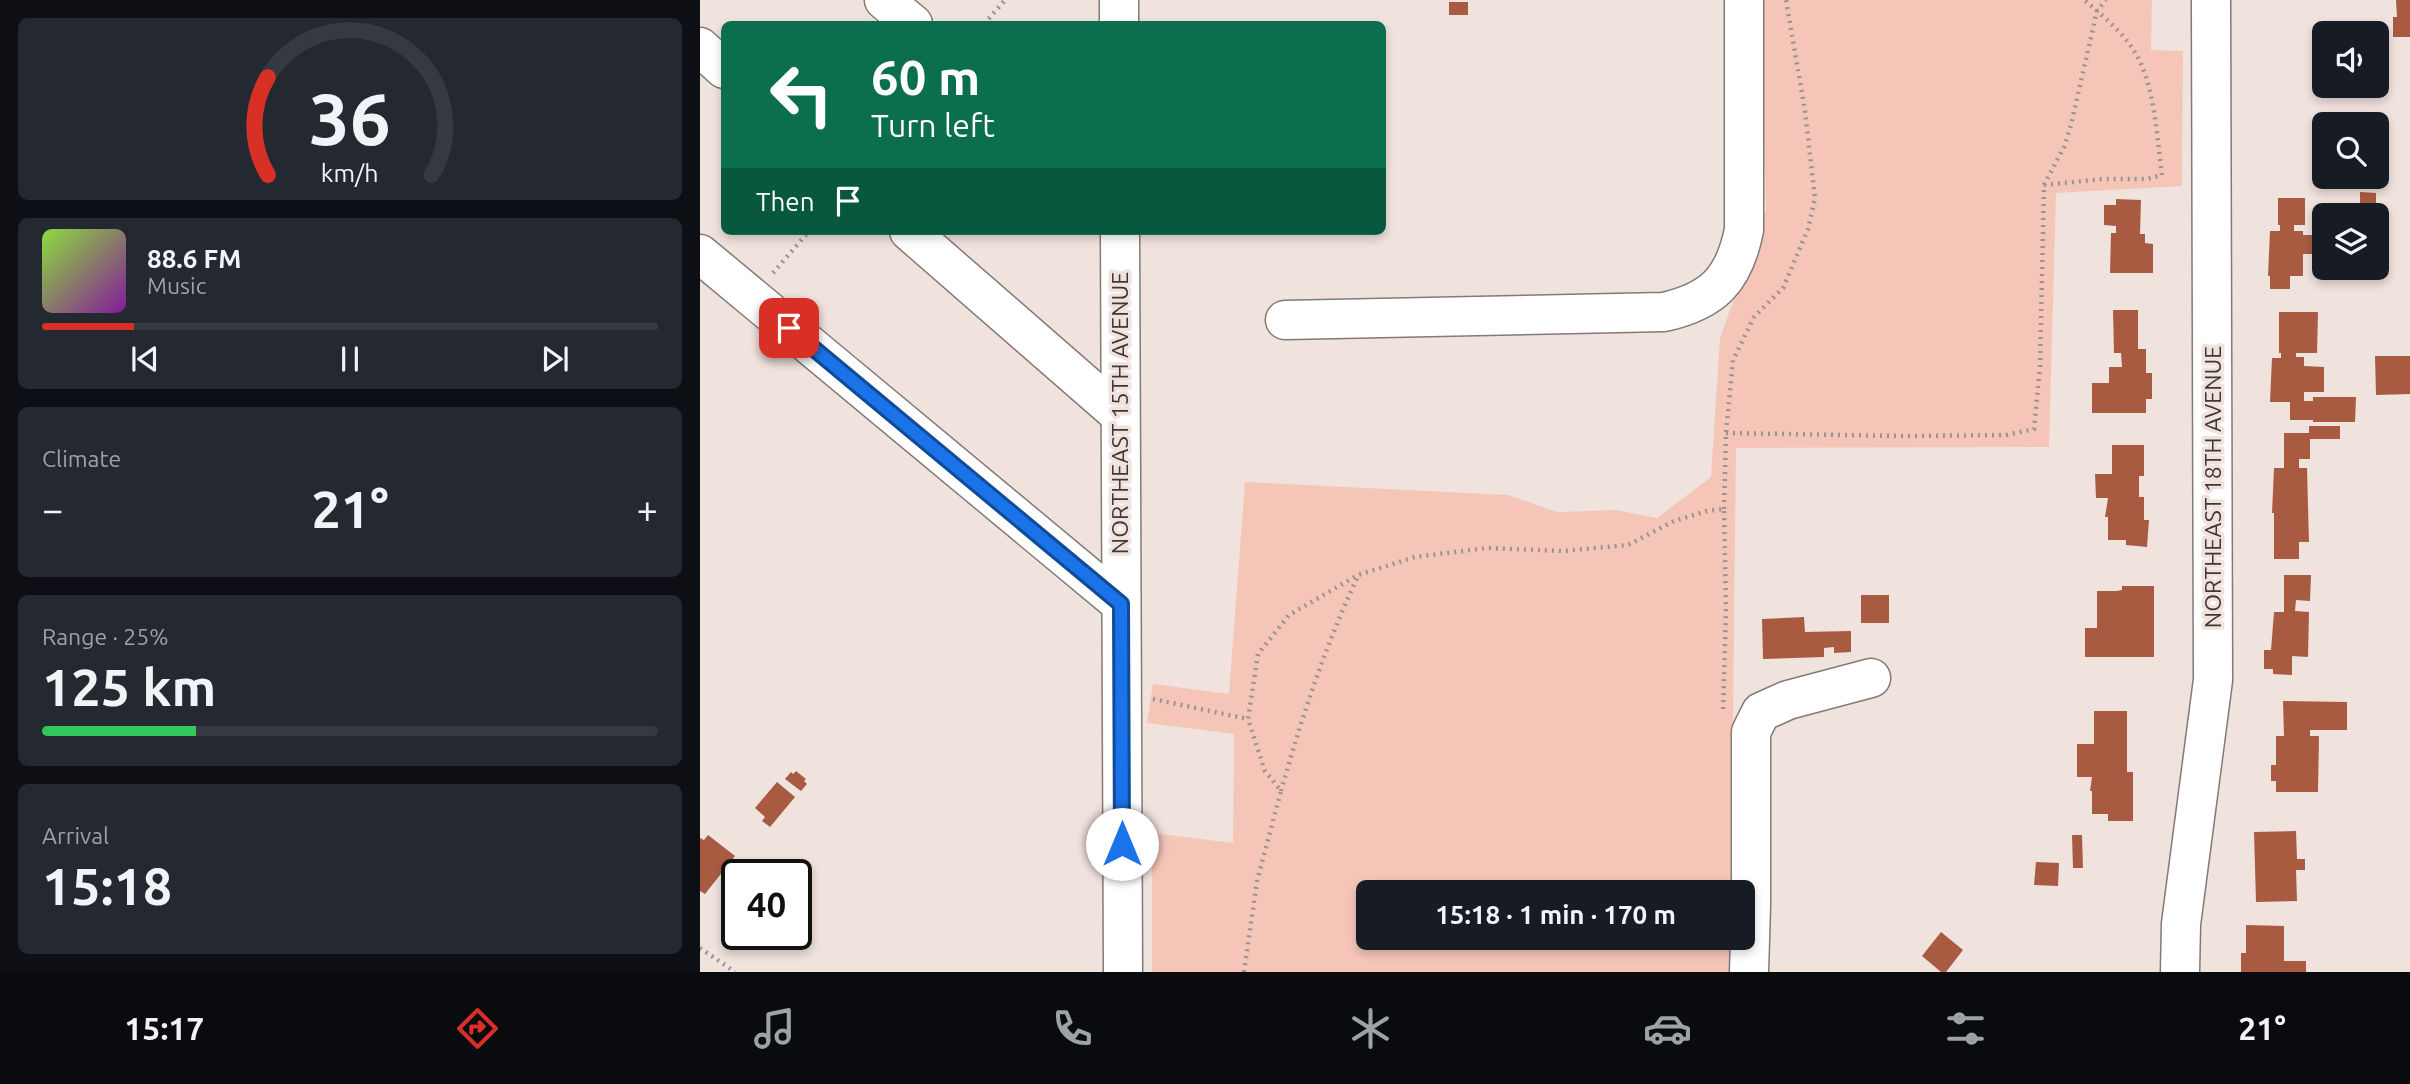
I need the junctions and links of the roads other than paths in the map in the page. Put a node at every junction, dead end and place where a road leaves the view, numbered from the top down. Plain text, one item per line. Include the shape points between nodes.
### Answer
1 (884, 0) edge
2 (1119, 0) edge
3 (1744, 0) edge
4 (2211, 0) edge
5 (909, 21) edge
6 (1119, 21) edge
7 (700, 47) edge
8 (721, 66) edge
9 (914, 235) edge
10 (1120, 235) edge
11 (700, 254) edge
12 (1286, 320) dead end
13 (1120, 415) junction
14 (1121, 604) junction
15 (1871, 678) dead end
16 (1123, 972) edge
17 (1748, 972) edge
18 (2180, 972) edge

1 - 5 street
2 - 6 street
3 - 12 street via 1744,230 1728,277 1710,295 1664,312
4 - 18 street, NORTHEAST 18TH AVENUE via 2213,680 2181,924
7 - 8 street
9 - 13 street
10 - 13 street, NORTHEAST 15TH AVENUE
11 - 14 street
13 - 14 street, NORTHEAST 15TH AVENUE
14 - 16 street, NORTHEAST 15TH AVENUE
15 - 17 street via 1761,712 1751,732

